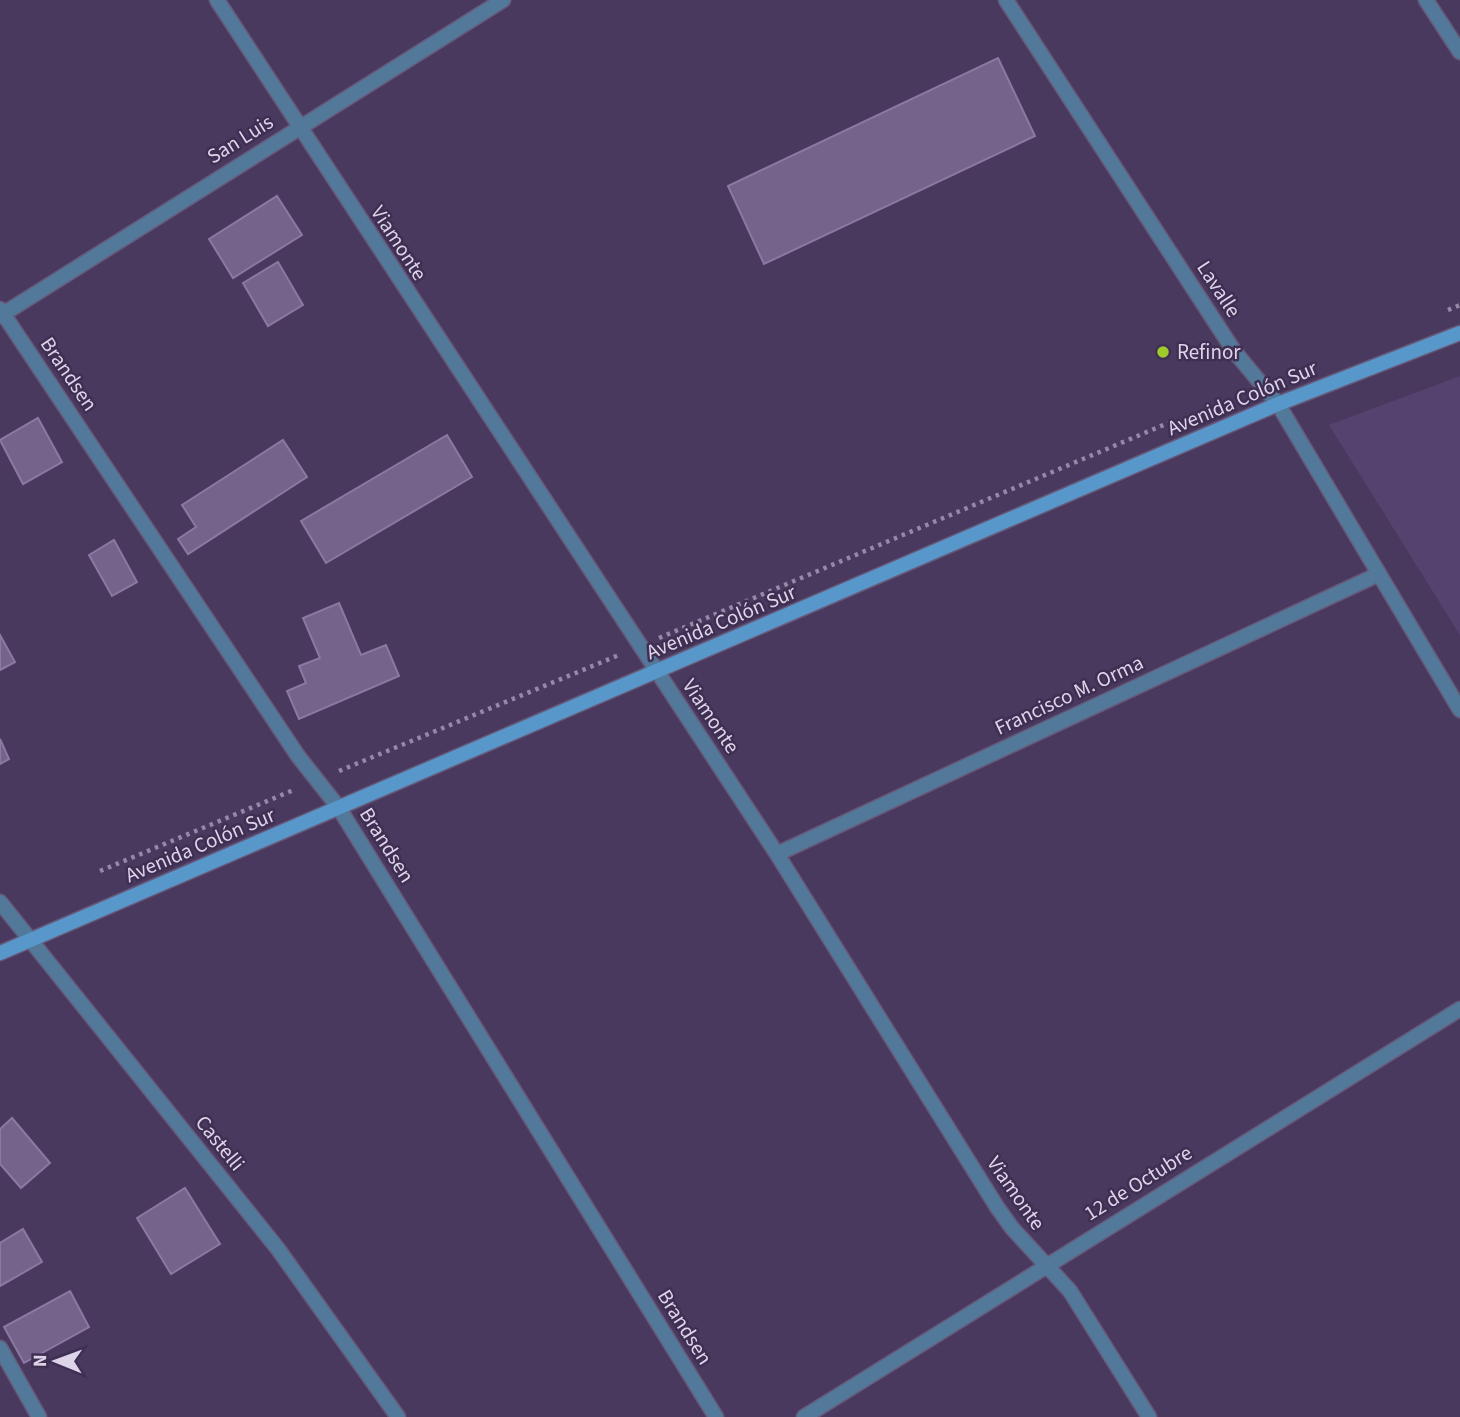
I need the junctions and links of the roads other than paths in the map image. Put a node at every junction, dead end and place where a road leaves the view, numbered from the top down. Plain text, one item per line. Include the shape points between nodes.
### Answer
1 (217, 0) edge
2 (503, 0) edge
3 (1006, 0) edge
4 (1426, 0) edge
5 (1460, 52) edge
6 (298, 128) junction
7 (1, 313) edge
8 (1460, 333) edge
9 (1278, 404) junction
10 (1379, 574) junction
11 (657, 673) junction
12 (1460, 710) edge
13 (339, 808) junction
14 (777, 854) junction
15 (0, 902) edge
16 (30, 941) junction
17 (0, 953) edge
18 (1460, 1009) edge
19 (1045, 1265) junction
20 (0, 1349) edge
21 (39, 1417) edge
22 (398, 1417) edge
23 (716, 1417) edge
24 (804, 1417) edge
25 (1149, 1417) edge

1 - 6 street, Viamonte
2 - 6 street, San Luis
3 - 9 street, Lavalle via 1234,351
4 - 5 street
6 - 7 street, San Luis
6 - 11 street, Viamonte
7 - 13 street, Brandsen
8 - 9 main road, Avenida Colón Sur
9 - 10 street, Lavalle
9 - 11 main road, Avenida Colón Sur
10 - 12 street, Lavalle
10 - 14 street, Francisco M. Orma
11 - 13 main road, Avenida Colón Sur
11 - 14 street, Viamonte
13 - 16 main road, Avenida Colón Sur
13 - 23 street, Brandsen
14 - 19 street, Viamonte via 997,1207
15 - 16 street, Castelli
16 - 17 main road, Avenida Colón Sur
16 - 22 street, Castelli via 278,1249
18 - 19 street, 12 de Octubre
19 - 24 street, 12 de Octubre
19 - 25 street, Viamonte via 1070,1291
20 - 21 street

